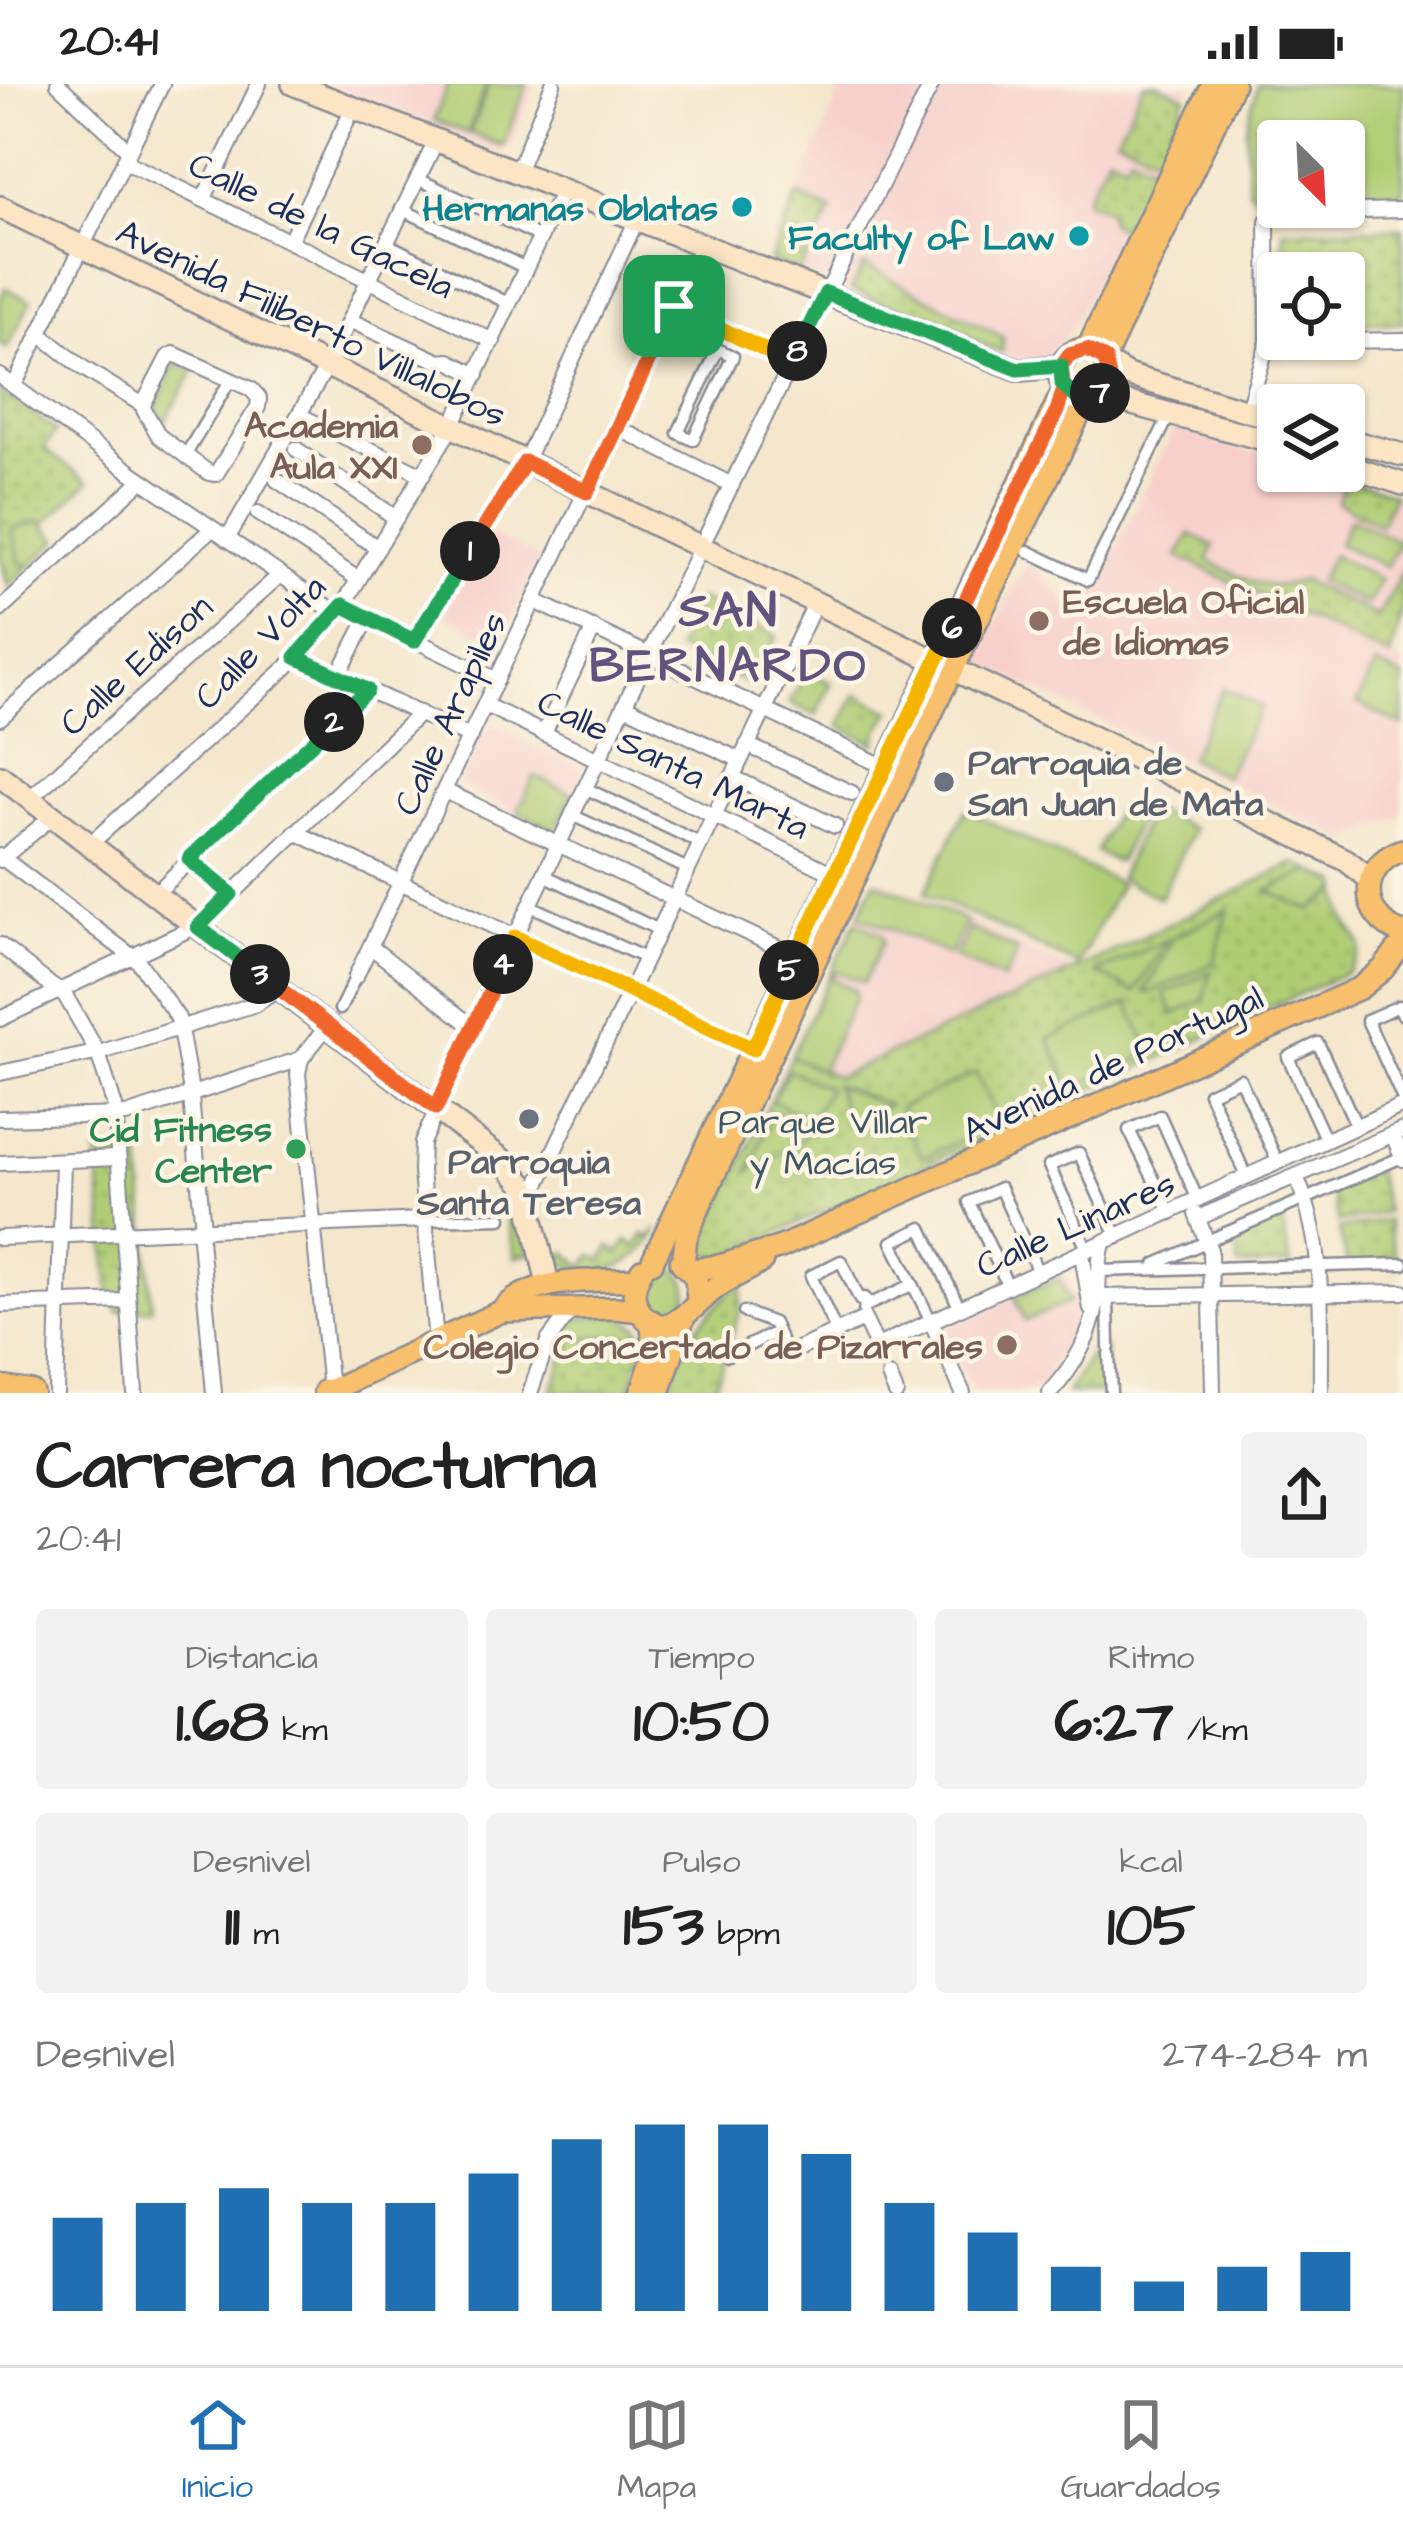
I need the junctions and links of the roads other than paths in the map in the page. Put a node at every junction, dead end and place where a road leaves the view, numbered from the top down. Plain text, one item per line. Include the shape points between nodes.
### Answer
1 (58, 84) edge
2 (162, 84) edge
3 (259, 84) edge
4 (293, 84) edge
5 (553, 84) edge
6 (932, 84) edge
7 (1213, 84) edge
8 (1233, 84) edge
9 (353, 107) junction
10 (436, 141) junction
11 (127, 156) junction
12 (518, 172) junction
13 (416, 178) junction
14 (562, 191) junction
15 (204, 198) junction
16 (0, 207) edge
17 (401, 209) junction
18 (1403, 211) edge
19 (637, 219) junction
20 (540, 237) junction
21 (290, 240) junction
22 (385, 243) junction
23 (702, 246) junction
24 (82, 247) junction
25 (1266, 252) edge
26 (526, 268) junction
27 (368, 279) junction
28 (826, 293) junction
29 (510, 304) junction
30 (674, 306) junction
31 (349, 320) junction
32 (40, 334) junction
33 (493, 340) junction
34 (1403, 340) edge
35 (1365, 341) edge
36 (1100, 357) junction
37 (1263, 360) edge
38 (791, 363) junction
39 (327, 365) junction
40 (477, 375) junction
41 (0, 376) edge
42 (1063, 378) junction
43 (232, 379) junction
44 (14, 386) junction
45 (1093, 397) junction
46 (143, 405) junction
47 (1171, 411) junction
48 (1247, 412) junction
49 (298, 415) junction
50 (1257, 415) edge
51 (452, 426) junction
52 (616, 427) junction
53 (686, 437) joint
54 (1257, 437) edge
55 (1365, 445) edge
56 (296, 449) dead end
57 (1403, 455) edge
58 (185, 456) junction
59 (525, 462) junction
60 (1365, 472) edge
61 (423, 476) junction
62 (142, 480) junction
63 (277, 480) dead end
64 (1403, 484) edge
65 (732, 485) junction
66 (587, 492) junction
67 (258, 513) dead end
68 (396, 518) junction
69 (212, 529) junction
70 (227, 539) junction
71 (378, 548) junction
72 (702, 548) junction
73 (1028, 551) dead end
74 (280, 575) junction
75 (358, 579) junction
76 (535, 601) junction
77 (815, 604) junction
78 (340, 609) junction
79 (0, 610) edge
80 (369, 616) junction
81 (594, 628) junction
82 (414, 641) junction
83 (651, 655) junction
84 (296, 657) junction
85 (944, 667) junction
86 (338, 676) junction
87 (497, 680) junction
88 (367, 690) junction
89 (485, 705) junction
90 (627, 706) junction
91 (765, 708) junction
92 (420, 713) junction
93 (0, 718) edge
94 (544, 734) junction
95 (470, 737) junction
96 (744, 752) junction
97 (600, 761) junction
98 (885, 767) junction
99 (0, 776) edge
100 (732, 777) junction
101 (587, 789) junction
102 (445, 790) junction
103 (852, 793) dead end
104 (30, 798) junction
105 (714, 814) junction
106 (53, 816) junction
107 (574, 816) junction
108 (836, 826) dead end
109 (295, 832) junction
110 (700, 843) junction
111 (90, 844) junction
112 (560, 846) junction
113 (1403, 850) edge
114 (1, 858) edge
115 (189, 859) junction
116 (688, 869) junction
117 (836, 874) junction
118 (546, 876) junction
119 (1370, 879) junction
120 (401, 884) junction
121 (155, 894) junction
122 (231, 894) junction
123 (674, 898) junction
124 (532, 906) junction
125 (1380, 922) junction
126 (197, 926) junction
127 (658, 930) junction
128 (1403, 933) edge
129 (515, 937) junction
130 (1403, 943) edge
131 (0, 945) edge
132 (371, 947) junction
133 (796, 956) junction
134 (133, 957) junction
135 (7, 958) edge
136 (645, 958) junction
137 (356, 976) joint
138 (280, 988) junction
139 (62, 990) junction
140 (630, 991) junction
141 (1338, 997) junction
142 (1403, 1016) edge
143 (334, 1017) junction
144 (0, 1019) edge
145 (182, 1027) junction
146 (473, 1028) junction
147 (753, 1049) junction
148 (98, 1053) junction
149 (301, 1059) junction
150 (0, 1073) edge
151 (191, 1094) junction
152 (1403, 1102) edge
153 (436, 1108) junction
154 (115, 1115) junction
155 (0, 1118) edge
156 (1357, 1127) junction
157 (1398, 1133) edge
158 (1327, 1141) junction
159 (116, 1158) junction
160 (1399, 1160) edge
161 (62, 1161) junction
162 (0, 1163) edge
163 (1278, 1163) junction
164 (1296, 1177) junction
165 (1247, 1178) junction
166 (530, 1201) junction
167 (1196, 1207) junction
168 (1171, 1214) junction
169 (501, 1218) dead end
170 (425, 1220) junction
171 (314, 1225) junction
172 (203, 1229) junction
173 (60, 1235) junction
174 (122, 1235) junction
175 (0, 1238) edge
176 (1214, 1238) dead end
177 (1110, 1241) junction
178 (1199, 1245) dead end
179 (782, 1247) junction
180 (1085, 1253) junction
181 (543, 1258) junction
182 (1156, 1264) dead end
183 (1403, 1264) edge
184 (1310, 1265) dead end
185 (687, 1266) junction
186 (1325, 1266) dead end
187 (1201, 1268) dead end
188 (1216, 1268) dead end
189 (644, 1271) junction
190 (1099, 1271) junction
191 (1038, 1272) junction
192 (581, 1282) junction
193 (548, 1284) junction
194 (912, 1285) junction
195 (1008, 1286) junction
196 (1403, 1292) edge
197 (1320, 1293) junction
198 (1211, 1295) junction
199 (1103, 1297) junction
200 (865, 1298) junction
201 (128, 1301) junction
202 (58, 1303) junction
203 (0, 1305) edge
204 (560, 1309) junction
205 (959, 1309) junction
206 (502, 1311) junction
207 (691, 1311) junction
208 (744, 1312) dead end
209 (646, 1316) junction
210 (864, 1318) junction
211 (931, 1322) junction
212 (1091, 1326) junction
213 (836, 1331) junction
214 (777, 1332) junction
215 (548, 1340) junction
216 (436, 1342) junction
217 (728, 1354) dead end
218 (787, 1354) joint
219 (889, 1376) dead end
220 (0, 1388) edge
221 (32, 1393) edge
222 (56, 1393) edge
223 (135, 1393) edge
224 (214, 1393) edge
225 (326, 1393) edge
226 (530, 1393) edge
227 (641, 1393) edge
228 (659, 1393) edge
229 (896, 1393) edge
230 (964, 1393) edge
231 (1051, 1393) edge
232 (1111, 1393) edge
233 (1213, 1393) edge
234 (1321, 1393) edge

1 - 11 street, Calle de la Gacela
2 - 11 street
3 - 15 street
4 - 9 main road
5 - 12 street
6 - 28 street
7 - 36 main road
8 - 36 main road
9 - 10 main road
9 - 21 street
10 - 12 main road
10 - 13 street
11 - 15 street, Calle de la Gacela
11 - 24 street
12 - 14 main road
13 - 17 street
13 - 20 street
14 - 19 main road
14 - 20 street, Calle Volta
15 - 21 street, Calle de la Gacela
16 - 24 main road, Avenida Filiberto Villalobos
17 - 22 street
17 - 26 street
18 - 25 street via 1278,213 1265,226
19 - 23 main road
19 - 59 street
20 - 26 street, Calle Volta
21 - 27 street, Calle de la Gacela
22 - 27 street
22 - 29 street
23 - 28 main road
23 - 30 street, Calle Arapiles
24 - 32 street
24 - 39 main road, Avenida Filiberto Villalobos
26 - 29 street, Calle Volta
27 - 31 street
27 - 33 street, Calle de la Gacela
28 - 38 street
28 - 42 main road via 1018,369
29 - 33 street, Calle Volta
30 - 38 street
30 - 52 street, Calle Arapiles
31 - 39 street
31 - 40 street
32 - 44 street
32 - 46 street
33 - 40 street, Calle Volta
34 - 35 street
36 - 42 main road via 1069,355
36 - 45 main road via 1109,377
36 - 48 main road via 1127,375
37 - 48 street
38 - 65 street
39 - 49 street
39 - 51 main road, Avenida Filiberto Villalobos
40 - 51 street, Calle Volta
41 - 44 street
42 - 45 main road via 1073,397
42 - 85 main road
43 - 46 street via 180,354 168,357
43 - 58 street
43 - 58 street via 260,401 220,472
44 - 62 street
45 - 47 main road
45 - 85 main road
46 - 58 street via 158,436
47 - 54 main road
47 - 73 street via 1088,580
48 - 50 main road
49 - 61 street
49 - 70 street
51 - 59 main road, Avenida Filiberto Villalobos
51 - 61 street, Calle Volta
52 - 65 street
52 - 66 street, Calle Arapiles
53 - 53 street via 693,440 733,356 718,349 678,434
55 - 57 main road
56 - 68 street
59 - 66 main road, Avenida Filiberto Villalobos
59 - 82 street
60 - 64 main road
61 - 68 street, Calle Volta
62 - 69 street
62 - 79 street
63 - 71 street
65 - 72 street
66 - 72 main road, Avenida Filiberto Villalobos
66 - 76 street, Calle Arapiles
67 - 75 street
68 - 71 street, Calle Volta
69 - 70 street
69 - 93 street
70 - 74 street
71 - 75 street, Calle Volta
72 - 77 main road, Avenida Filiberto Villalobos
72 - 83 street
74 - 78 street
74 - 104 street, Calle Edison
75 - 78 street, Calle Volta
76 - 81 street
76 - 87 street, Calle Arapiles
77 - 85 main road, Avenida Filiberto Villalobos
77 - 91 street
78 - 80 street
78 - 84 street, Calle Volta
80 - 82 street
80 - 86 street
81 - 83 street
81 - 94 street
82 - 87 street
83 - 90 street
83 - 91 street
84 - 86 street
84 - 111 street, Calle Volta
85 - 98 main road
85 - 119 main road, Avenida Filiberto Villalobos via 1346,860
85 - 185 main road via 696,1213
86 - 88 street
87 - 89 street, Calle Arapiles
88 - 92 street
88 - 115 street
89 - 94 street, Calle Santa Marta
89 - 95 street, Calle Arapiles
90 - 96 street
90 - 97 street
91 - 96 street
91 - 98 street
92 - 95 street
92 - 109 street
94 - 97 street, Calle Santa Marta
95 - 102 street, Calle Arapiles
96 - 100 street
96 - 103 street
97 - 101 street
97 - 105 street, Calle Santa Marta
98 - 117 main road
99 - 104 main road
100 - 105 street
100 - 108 street
101 - 107 street
101 - 110 street
102 - 112 street
102 - 120 street, Calle Arapiles
104 - 106 main road
105 - 110 street
105 - 117 street, Calle Santa Marta
106 - 111 main road
106 - 114 street
107 - 112 street
107 - 116 street
109 - 120 street
109 - 122 street
110 - 116 street
111 - 121 main road
112 - 118 street
112 - 123 street
113 - 119 main road via 1380,862
114 - 134 street
115 - 121 street
115 - 122 street
116 - 123 street
117 - 133 main road
118 - 124 street
118 - 127 street
119 - 125 main road via 1370,906
120 - 129 street
120 - 132 street, Calle Arapiles
121 - 126 main road
122 - 126 street
123 - 127 street
123 - 133 street
124 - 129 street
124 - 136 street
125 - 128 main road
125 - 141 main road, Avenida de Portugal via 1375,960
126 - 134 street
126 - 138 main road
127 - 136 street
129 - 140 street
129 - 146 street
130 - 141 main road, Avenida de Portugal via 1383,969
131 - 135 street
132 - 137 street, Calle Arapiles
132 - 146 street
133 - 147 main road
134 - 139 street
134 - 145 street
135 - 139 street
136 - 140 street
137 - 143 street, Calle Arapiles
138 - 143 main road
138 - 145 street
139 - 144 street
139 - 148 street
140 - 147 street
140 - 166 street
141 - 179 main road, Avenida de Portugal
142 - 152 street via 1399,1006 1367,1020
143 - 149 street
143 - 153 main road
145 - 148 street
145 - 151 street
146 - 153 street
147 - 189 main road
148 - 150 street
148 - 154 street
149 - 151 street
149 - 171 street
151 - 154 street
151 - 172 street
152 - 156 street, Calle Linares
153 - 166 main road via 504,1160
153 - 170 street via 421,1150
154 - 155 street
154 - 159 street
156 - 158 street, Calle Linares
156 - 158 street via 1318,1043 1288,1057
157 - 160 street
157 - 164 street, Calle Linares
158 - 163 street, Calle Linares
159 - 161 street
159 - 174 street
160 - 176 street
161 - 162 street
161 - 173 street
163 - 165 street, Calle Linares
163 - 165 street via 1240,1079 1222,1087 1209,1094
164 - 167 street, Calle Linares
164 - 197 street via 1310,1210
165 - 167 street, Calle Linares
166 - 181 main road
167 - 168 street, Calle Linares
167 - 168 street via 1160,1116 1129,1130
167 - 198 street via 1210,1250
168 - 177 street, Calle Linares
169 - 170 street
170 - 171 street
170 - 216 street
171 - 172 street
171 - 225 street
172 - 174 street
172 - 224 street
173 - 174 street
173 - 175 street
173 - 202 street
174 - 201 street
177 - 180 street, Calle Linares
177 - 180 street via 1079,1153 1049,1166
177 - 190 street
178 - 182 street
179 - 185 main road, Avenida de Portugal via 723,1265
179 - 207 main road, Avenida de Portugal
180 - 191 street, Calle Linares
180 - 212 street
181 - 192 main road
181 - 193 main road
183 - 186 street
184 - 188 street
185 - 189 main road via 668,1259
185 - 207 main road via 699,1285
187 - 190 street
189 - 192 main road
189 - 209 main road via 634,1295
190 - 199 street
191 - 195 street, Calle Linares
191 - 195 street via 1000,1188 968,1202
192 - 193 main road
193 - 204 street
193 - 206 main road
194 - 200 street via 868,1305
194 - 205 street via 892,1242 922,1228
194 - 211 street
195 - 205 street, Calle Linares
196 - 197 street
197 - 198 street
197 - 234 street
198 - 199 street
198 - 233 street
199 - 212 street
199 - 232 street
200 - 210 street
200 - 213 street via 841,1261 811,1276
201 - 202 street
201 - 223 street
202 - 203 street
202 - 222 street
204 - 206 main road
204 - 209 main road
204 - 215 street
204 - 215 street
205 - 211 street, Calle Linares
206 - 216 main road
207 - 209 main road via 668,1324
207 - 228 main road
208 - 214 street
209 - 227 main road via 654,1356
210 - 211 street, Calle Linares via 877,1346
210 - 213 street
211 - 230 street
212 - 231 street
213 - 218 street
214 - 217 street
214 - 218 street
215 - 226 street
216 - 225 main road
219 - 229 street
220 - 221 highway

